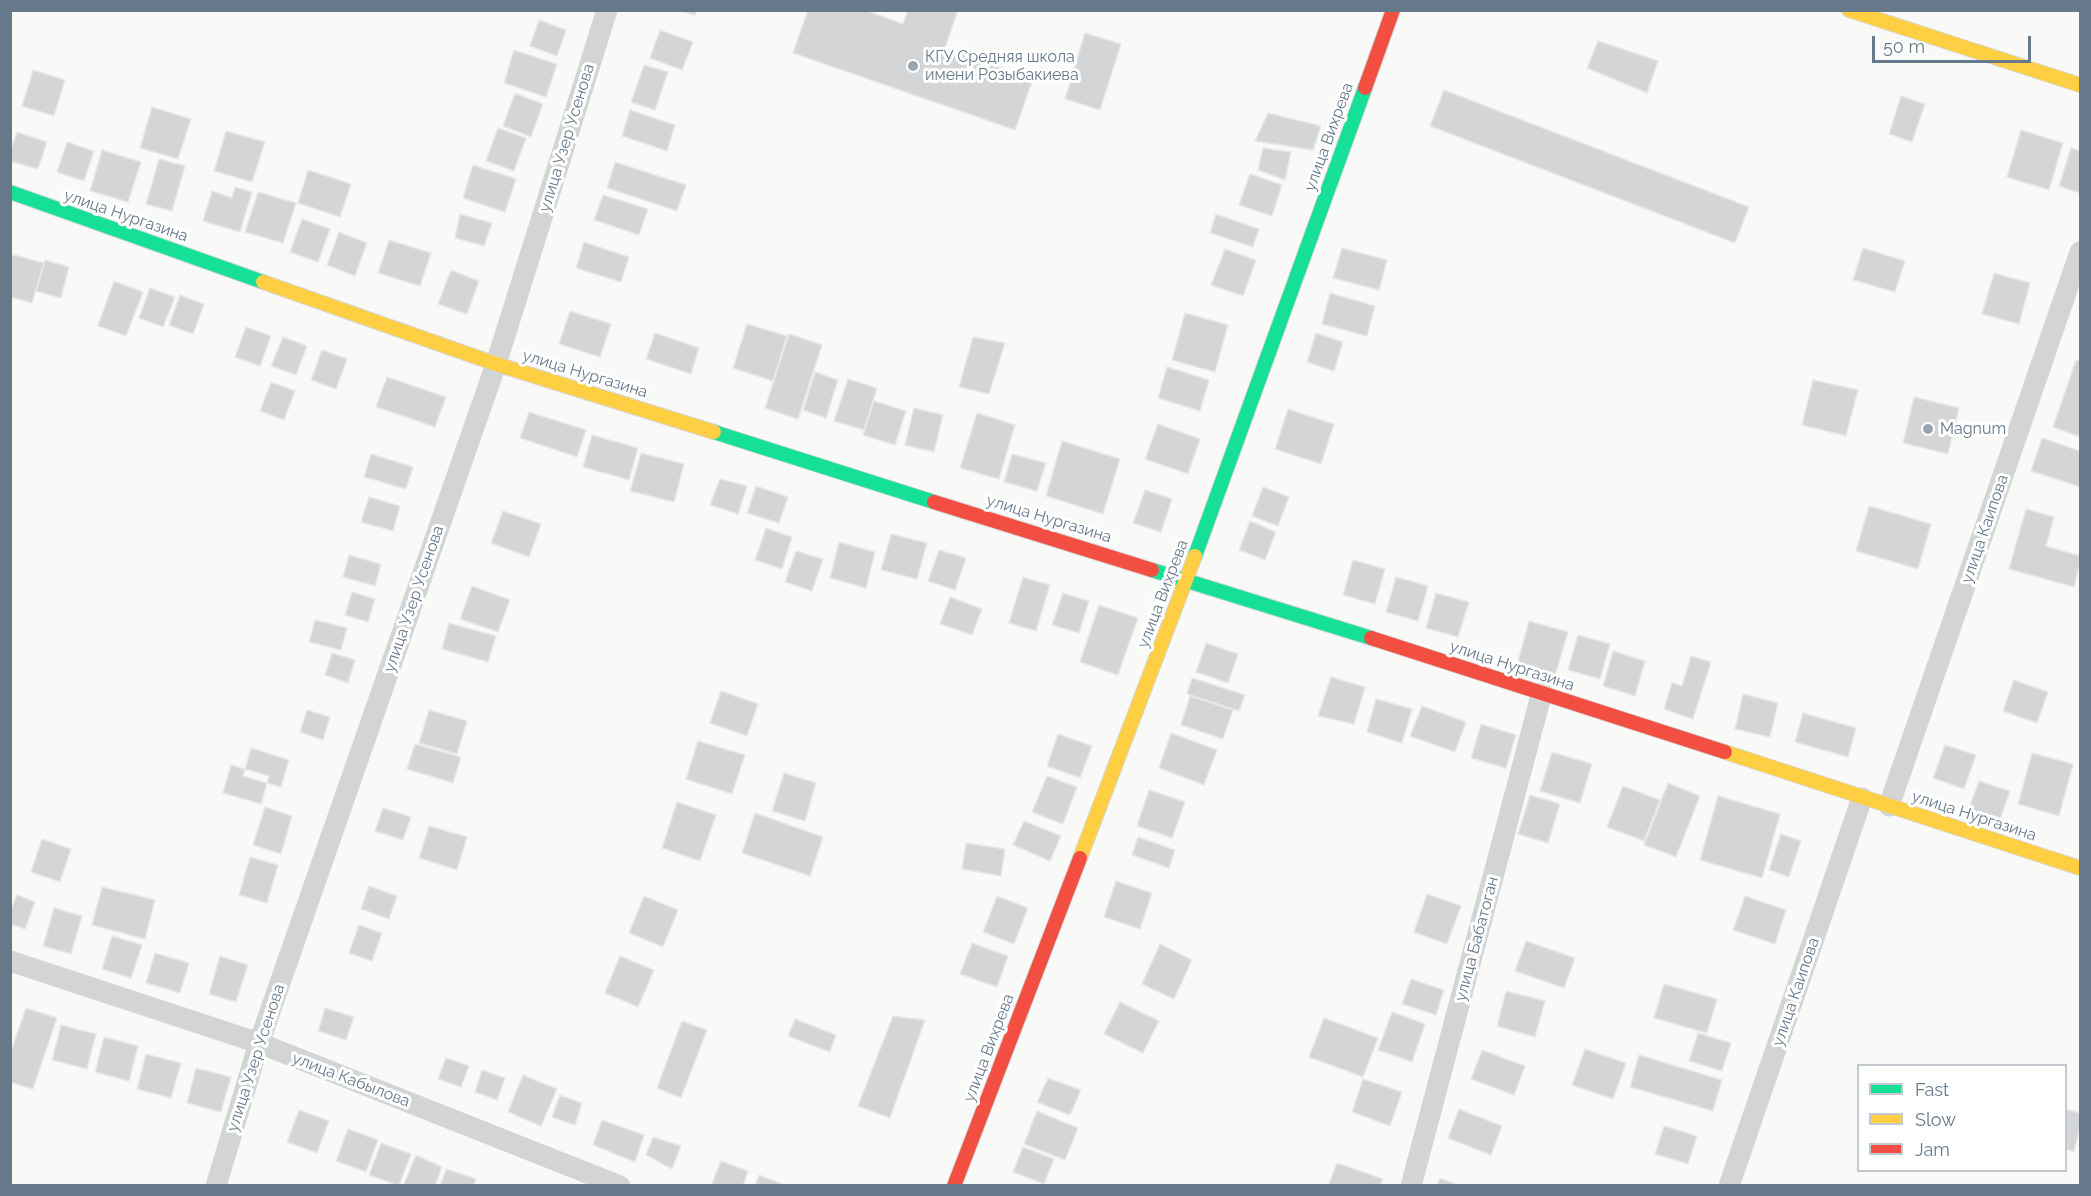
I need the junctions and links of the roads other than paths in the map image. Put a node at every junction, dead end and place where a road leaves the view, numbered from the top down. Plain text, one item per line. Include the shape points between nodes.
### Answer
1 (607, 10) edge
2 (1393, 10) edge
3 (1849, 10) edge
4 (2080, 85) edge
5 (10, 192) edge
6 (2080, 252) edge
7 (496, 363) junction
8 (1187, 579) junction
9 (1542, 692) junction
10 (1862, 798) junction
11 (1889, 806) junction
12 (2080, 868) edge
13 (10, 961) edge
14 (259, 1043) junction
15 (216, 1185) edge
16 (620, 1185) edge
17 (954, 1185) edge
18 (1411, 1185) edge
19 (1730, 1185) edge

1 - 7 street, улица Узер Усенова
2 - 8 street, улица Вихрева
3 - 4 street
5 - 7 street, улица Нургазина
6 - 11 street, улица Каипова
7 - 8 street, улица Нургазина
7 - 14 street, улица Узер Усенова
8 - 9 street, улица Нургазина
8 - 17 street, улица Вихрева
9 - 10 street, улица Нургазина
9 - 18 street, улица Бабатоган
10 - 11 street, улица Нургазина
10 - 19 street, улица Каипова
11 - 12 street, улица Нургазина
13 - 14 street, улица Кабылова
14 - 15 street, улица Узер Усенова
14 - 16 street, улица Кабылова

